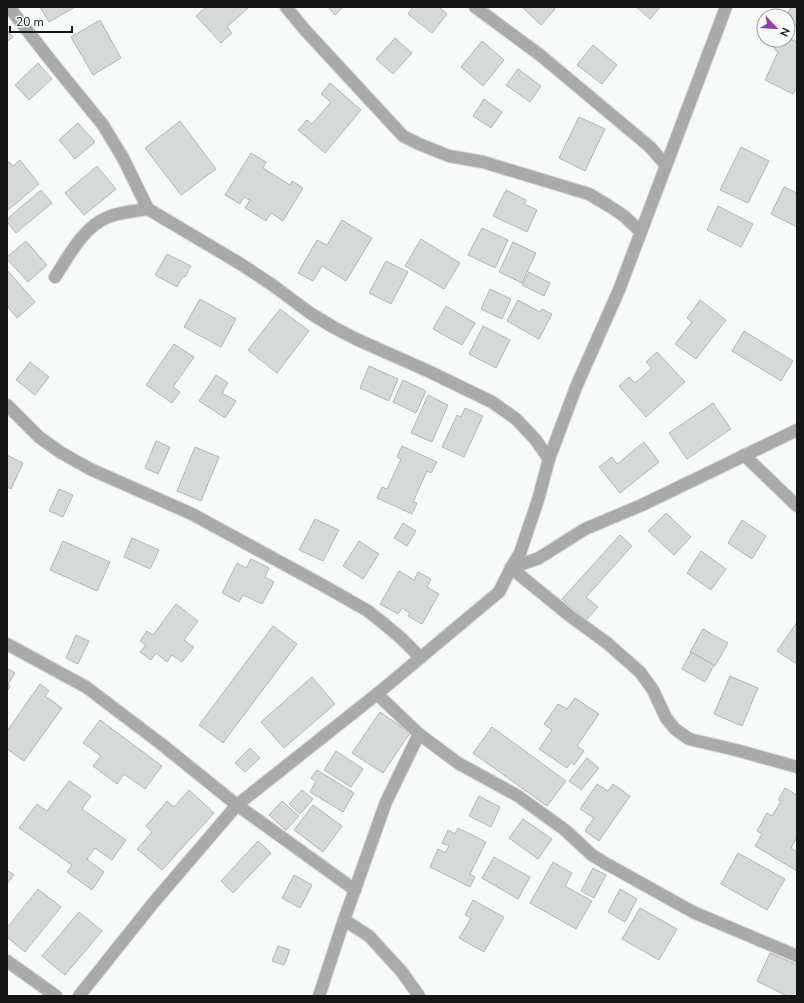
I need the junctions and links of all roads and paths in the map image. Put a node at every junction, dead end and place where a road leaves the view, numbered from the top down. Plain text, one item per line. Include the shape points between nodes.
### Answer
1 (9, 7) edge
2 (286, 7) edge
3 (475, 7) edge
4 (726, 7) edge
5 (665, 164) junction
6 (148, 209) junction
7 (640, 231) junction
8 (55, 277) dead end
9 (7, 405) edge
10 (797, 430) edge
11 (744, 455) junction
12 (550, 459) junction
13 (797, 506) edge
14 (511, 568) junction
15 (7, 644) edge
16 (420, 657) junction
17 (377, 694) junction
18 (419, 734) junction
19 (797, 767) edge
20 (237, 805) junction
21 (355, 890) junction
22 (344, 920) junction
23 (797, 956) edge
24 (7, 961) edge
25 (56, 996) edge
26 (79, 996) edge
27 (319, 996) edge
28 (419, 996) edge

1 - 6 street via 103,124
2 - 7 street via 403,136 449,156 483,162 588,194 614,210
3 - 5 street via 540,55 650,147
4 - 5 street
5 - 7 street
6 - 8 street via 109,216 97,222
6 - 12 street via 239,263 333,327 492,402 516,419
7 - 12 street via 618,290 576,387
9 - 16 street via 39,437 60,452 90,469 192,514 326,587 378,619
10 - 11 street
11 - 13 street
11 - 14 street via 642,505 585,529 539,558
12 - 14 street via 520,553
14 - 16 street via 499,592
14 - 19 street via 607,642 640,672 675,729 690,739
15 - 20 street via 86,687
16 - 17 street
17 - 18 street
17 - 20 street
18 - 21 street via 386,802
18 - 23 street via 458,763 518,796 566,830 592,855 605,863 693,912
20 - 21 street
20 - 26 street via 154,902
21 - 22 street
22 - 27 street
22 - 28 street via 369,936 402,972
24 - 25 street

